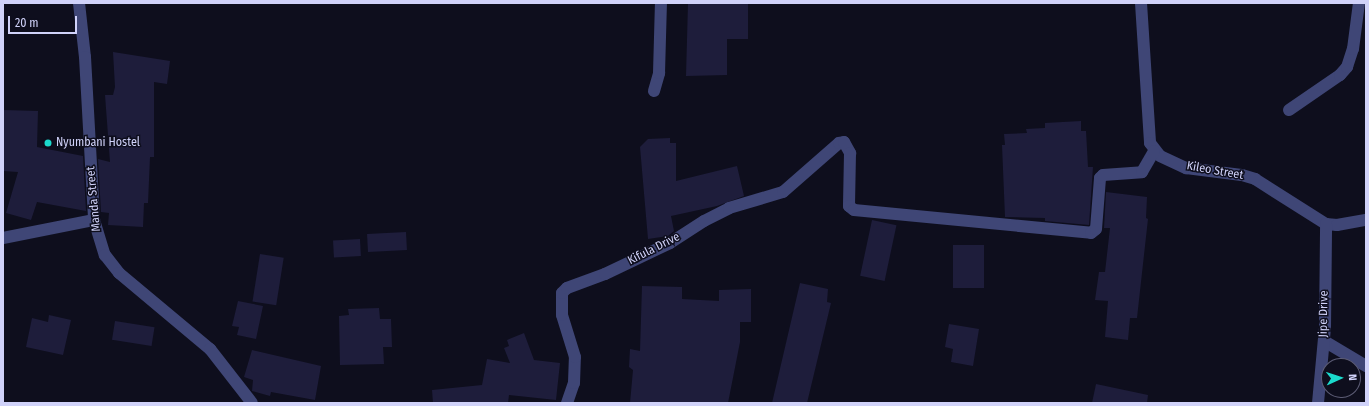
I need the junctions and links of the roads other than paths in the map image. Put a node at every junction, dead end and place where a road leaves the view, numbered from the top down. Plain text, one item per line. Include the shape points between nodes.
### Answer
1 (79, 3) edge
2 (661, 3) edge
3 (1141, 3) edge
4 (1359, 3) edge
5 (654, 90) dead end
6 (1289, 110) dead end
7 (1154, 151) junction
8 (94, 220) junction
9 (1366, 220) edge
10 (1326, 224) junction
11 (3, 238) edge
12 (1324, 341) junction
13 (1366, 366) edge
14 (252, 403) edge
15 (567, 403) edge
16 (1318, 403) edge

1 - 8 street, Manda Street via 85,57
2 - 5 street via 658,73
3 - 7 street via 1150,143
4 - 6 street via 1353,49 1347,67 1340,75
7 - 10 street, Kileo Street via 1168,161 1186,168 1255,179
7 - 15 street, Kifula Drive via 1142,172 1102,175 1099,181 1096,229 1092,233 854,210 849,206 850,153 844,142 839,143 783,192 728,208 670,243 605,274 567,288 562,293 562,315 575,357 574,383
8 - 11 street
8 - 14 street, Manda Street via 105,255 119,273 210,349
9 - 10 street via 1337,225
10 - 12 street, Jipe Drive
12 - 13 street
12 - 16 street, Jipe Drive

